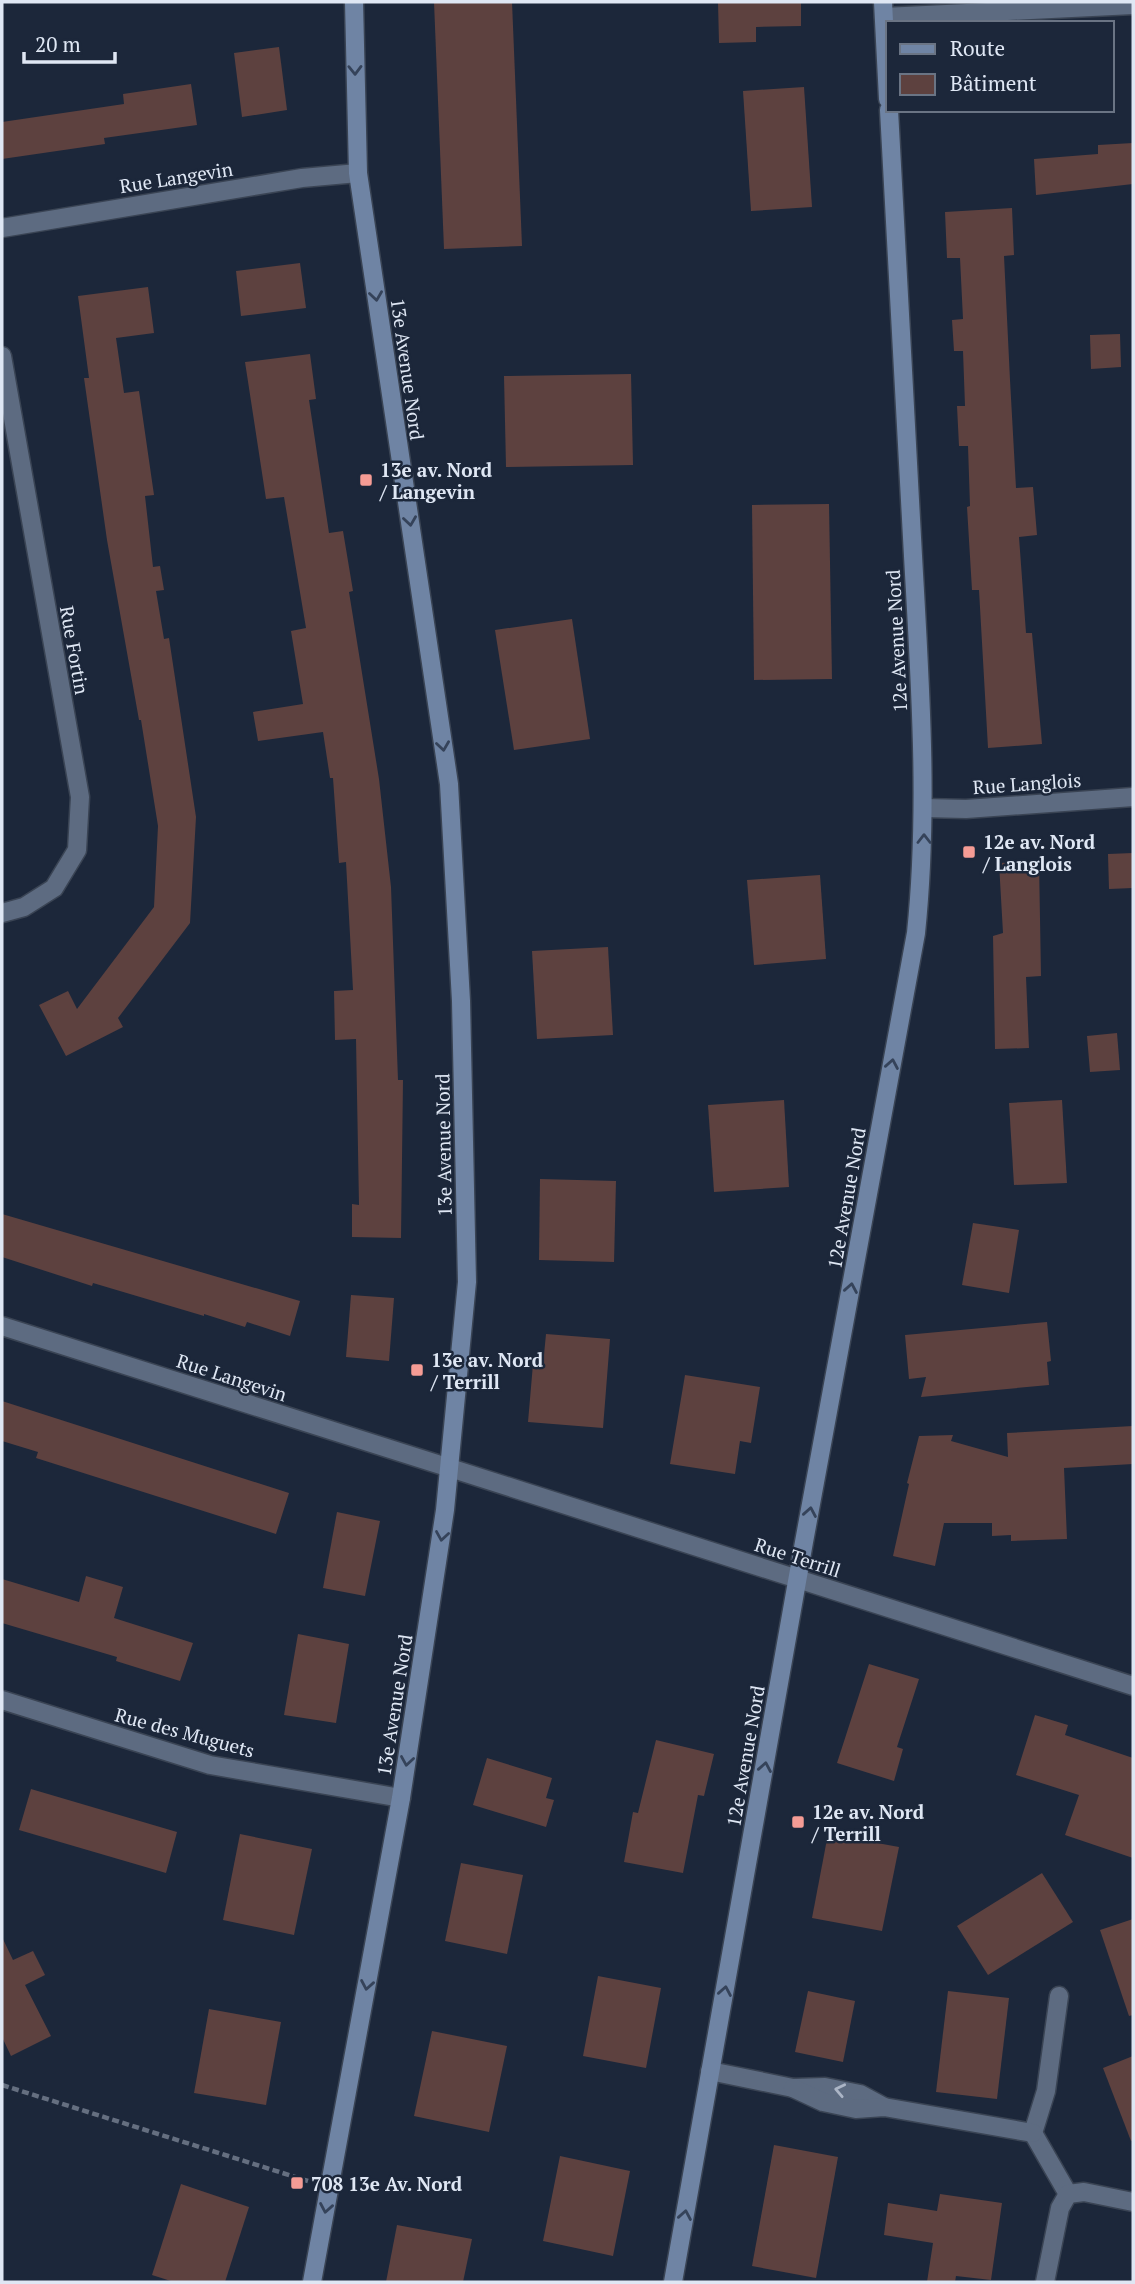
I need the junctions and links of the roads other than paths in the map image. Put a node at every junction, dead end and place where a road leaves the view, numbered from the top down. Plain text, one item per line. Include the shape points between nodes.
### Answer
1 (354, 2) edge
2 (1133, 5) edge
3 (883, 9) edge
4 (886, 63) edge
5 (889, 112) edge
6 (358, 173) junction
7 (2, 228) edge
8 (2, 356) edge
9 (1133, 797) edge
10 (924, 808) junction
11 (2, 913) edge
12 (2, 1325) edge
13 (450, 1468) junction
14 (797, 1579) junction
15 (1133, 1686) edge
16 (2, 1700) edge
17 (401, 1798) junction
18 (1059, 1996) dead end
19 (710, 2071) junction
20 (1033, 2133) junction
21 (1068, 2194) junction
22 (1133, 2202) edge
23 (312, 2282) edge
24 (673, 2282) edge
25 (1045, 2282) edge

1 -> 6 main road, 13e Avenue Nord
2 - 3 street
3 - 4 main road
5 - 10 main road, 12e Avenue Nord
6 - 7 street, Rue Langevin via 302,178
6 -> 13 main road, 13e Avenue Nord via 449,784 461,1000 467,1282
8 - 11 street, Rue Fortin via 80,797 77,850 54,888 24,907
9 - 10 street, Rue Langlois
14 -> 10 main road, 12e Avenue Nord via 916,933
12 - 13 street, Rue Langevin
13 - 14 street, Rue Terrill
13 -> 17 main road, 13e Avenue Nord
14 - 15 street, Rue Terrill
19 -> 14 main road, 12e Avenue Nord
16 - 17 street, Rue des Muguets via 210,1765
17 -> 23 main road, 13e Avenue Nord
18 - 20 street via 1046,2091
19 - 20 street via 793,2088 856,2109 884,2107
24 -> 19 main road, 12e Avenue Nord
20 - 21 street
21 - 22 street via 1084,2192
21 - 25 street via 1060,2208

